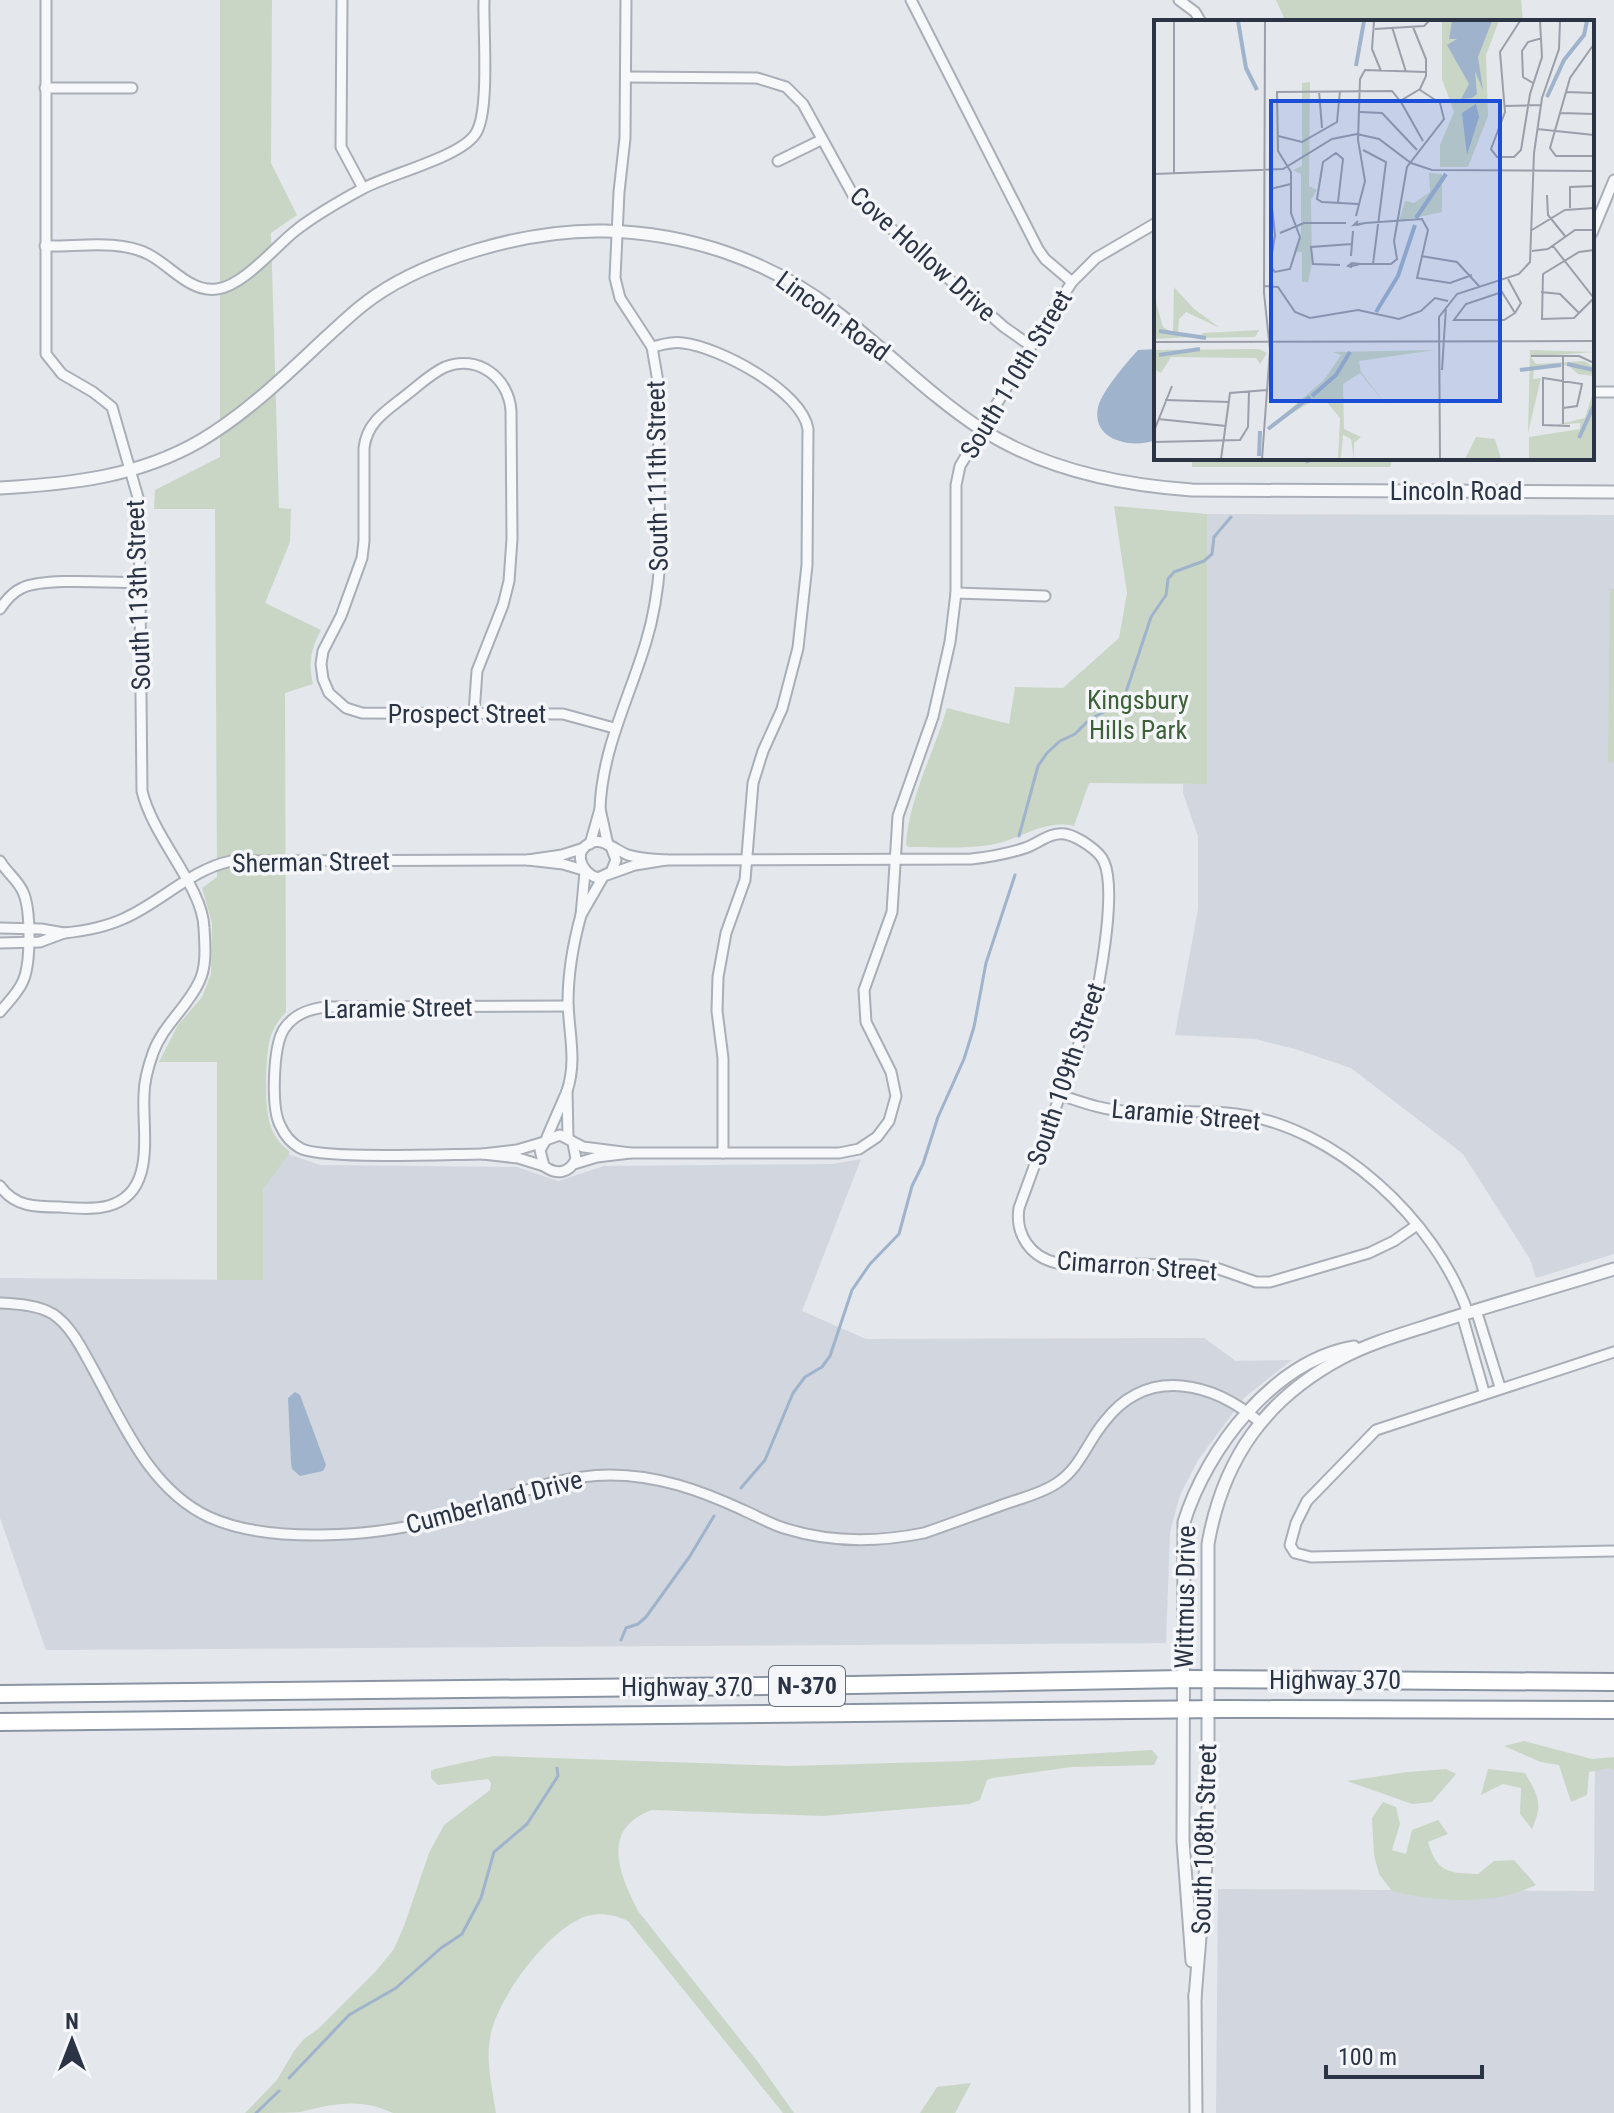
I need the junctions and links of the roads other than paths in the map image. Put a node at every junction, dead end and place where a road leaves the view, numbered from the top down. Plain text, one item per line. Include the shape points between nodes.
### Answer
1 (46, 0) edge
2 (342, 0) edge
3 (484, 0) edge
4 (626, 0) edge
5 (911, 0) edge
6 (1179, 0) edge
7 (1200, 20) edge
8 (626, 77) junction
9 (45, 88) junction
10 (132, 88) dead end
11 (821, 140) junction
12 (778, 161) dead end
13 (1614, 180) edge
14 (363, 188) junction
15 (1154, 224) edge
16 (1594, 228) edge
17 (616, 232) junction
18 (45, 246) junction
19 (1072, 282) junction
20 (1031, 346) junction
21 (652, 347) junction
22 (981, 429) junction
23 (130, 471) junction
24 (0, 488) edge
25 (1614, 492) edge
26 (142, 583) junction
27 (956, 593) junction
28 (1045, 596) dead end
29 (0, 609) edge
30 (474, 713) junction
31 (614, 728) junction
32 (600, 809) junction
33 (587, 846) junction
34 (610, 846) junction
35 (895, 859) junction
36 (528, 860) junction
37 (666, 860) junction
38 (747, 860) junction
39 (0, 861) edge
40 (584, 871) junction
41 (605, 876) junction
42 (186, 881) junction
43 (581, 915) junction
44 (0, 928) edge
45 (28, 929) junction
46 (64, 933) junction
47 (0, 943) edge
48 (28, 944) junction
49 (568, 1006) junction
50 (0, 1012) edge
51 (567, 1091) junction
52 (1060, 1095) junction
53 (571, 1140) junction
54 (545, 1141) junction
55 (630, 1153) junction
56 (723, 1153) junction
57 (483, 1154) junction
58 (574, 1164) junction
59 (544, 1166) junction
60 (0, 1186) edge
61 (1417, 1225) junction
62 (1036, 1254) joint
63 (1614, 1269) edge
64 (0, 1303) edge
65 (1469, 1313) junction
66 (1375, 1344) junction
67 (1614, 1352) edge
68 (1500, 1387) junction
69 (1484, 1392) junction
70 (1247, 1411) junction
71 (1261, 1423) junction
72 (1614, 1551) edge
73 (1183, 1679) junction
74 (1208, 1679) junction
75 (1614, 1682) edge
76 (0, 1694) edge
77 (1183, 1709) junction
78 (1208, 1709) junction
79 (1614, 1710) edge
80 (0, 1722) edge
81 (1195, 1998) junction
82 (1196, 2113) edge

1 - 9 street, South 113th Street
2 - 14 street via 341,147
3 - 14 street via 483,116 475,136 453,152
4 - 8 street, South 111th Street
5 - 19 street, South 110th Street via 1038,249
6 - 7 street
8 - 11 street, Cove Hollow Drive via 768,80 799,99
8 - 17 street, South 111th Street
9 - 10 street
9 - 18 street, South 113th Street
11 - 12 street
11 - 20 street, Cove Hollow Drive via 853,195
13 - 16 street
14 - 18 street via 297,230 237,282 218,289 187,282 136,250
15 - 19 street via 1096,258
17 - 21 street, South 111th Street via 617,288
17 - 22 street, Lincoln Road via 736,255 787,279 833,309
17 - 23 street, Lincoln Road via 520,239 432,267 362,306 242,414 197,443
18 - 23 street, South 113th Street via 46,354 62,374 112,407
19 - 20 street, South 110th Street
20 - 22 street, South 110th Street
21 - 31 street, South 111th Street via 658,382 658,587 646,640
21 - 38 street via 684,343 735,361 790,398 808,425 808,548 801,625 787,692 753,783
22 - 25 street, Lincoln Road via 1061,467 1166,488
22 - 27 street, South 110th Street via 957,477
23 - 24 street, Lincoln Road via 86,481
23 - 26 street, South 113th Street via 139,501
26 - 29 street via 26,586
26 - 42 street, South 113th Street via 142,791 150,817
27 - 28 street
27 - 35 street, South 110th Street via 944,672 896,827
30 - 30 street, Prospect Street via 362,713 342,705 327,689 321,669 323,651 364,547 367,434 378,417 435,372 464,363 499,379 511,411 509,581 477,671
30 - 31 street, Prospect Street via 569,714
31 - 32 street, South 111th Street via 604,762
32 - 33 street, South 111th Street
32 - 34 street, South 111th Street
33 - 34 street
33 - 36 street, Sherman Street
33 - 40 street via 580,859
34 - 37 street via 635,857
34 - 41 street via 616,860
35 - 38 street
35 - 52 street, South 109th Street via 992,857 1067,834 1104,860 1108,882 1102,969
35 - 56 street, South 110th Street via 892,912 864,999 870,1032 895,1087 889,1121 868,1145 849,1152
36 - 40 street, Sherman Street
36 - 42 street, Sherman Street via 243,860 223,863
37 - 38 street
37 - 41 street
38 - 56 street via 718,977
39 - 45 street via 23,891
40 - 41 street
40 - 43 street
41 - 43 street
42 - 46 street, Sherman Street via 126,918
42 - 60 street, South 113th Street via 203,919 204,968 195,990 161,1035 149,1065 143,1169 131,1193 104,1207 39,1207 14,1200
43 - 49 street
44 - 45 street, Sherman Street
45 - 46 street, Sherman Street
45 - 48 street
46 - 48 street, Sherman Street
47 - 48 street, Sherman Street
48 - 50 street via 23,982
49 - 51 street via 574,1062
49 - 57 street, Laramie Street via 315,1008 283,1031 276,1051 278,1123 292,1143 326,1154
51 - 53 street
51 - 54 street
52 - 61 street, Laramie Street via 1122,1111 1229,1113 1279,1124 1338,1154 1385,1190
52 - 62 street, South 109th Street via 1018,1211 1023,1238
53 - 54 street via 560,1135
53 - 55 street
53 - 58 street via 577,1154
54 - 57 street
54 - 59 street via 540,1155
55 - 56 street
55 - 58 street
57 - 59 street
58 - 59 street via 559,1172
61 - 62 street, Cimarron Street via 1369,1253 1266,1283 1201,1266 1064,1264
61 - 65 street, Laramie Street
63 - 65 street, Wittmus Drive
64 - 70 street, Cumberland Drive via 52,1314 72,1333 139,1450 168,1489 207,1516 275,1534 401,1527 566,1480 611,1475 679,1484 813,1536 903,1537 1055,1485 1082,1460 1110,1414 1124,1401 1154,1388 1203,1389
65 - 66 street, Wittmus Drive
65 - 68 street
65 - 69 street
66 - 70 street, Wittmus Drive via 1311,1360
66 - 71 street, Wittmus Drive via 1317,1373
67 - 68 street
68 - 69 street
69 - 72 street via 1376,1430 1307,1501 1290,1545 1295,1553 1311,1557
70 - 71 street, Cumberland Drive
70 - 73 street, Wittmus Drive via 1192,1497 1184,1522
71 - 74 street, Wittmus Drive via 1236,1459 1214,1510 1208,1544
73 - 74 highway, Highway 370 / N-370
73 - 76 highway, Highway 370 / N-370
73 - 77 street, Wittmus Drive
74 - 75 highway, Highway 370 / N-370
74 - 78 street, South 108th Street
77 - 78 highway, Highway 370 / N-370
77 - 80 highway, Highway 370 / N-370
77 - 81 street, South 108th Street via 1183,1841
78 - 79 highway, Highway 370 / N-370
78 - 81 street, South 108th Street via 1208,1839
81 - 82 street, South 108th Street

